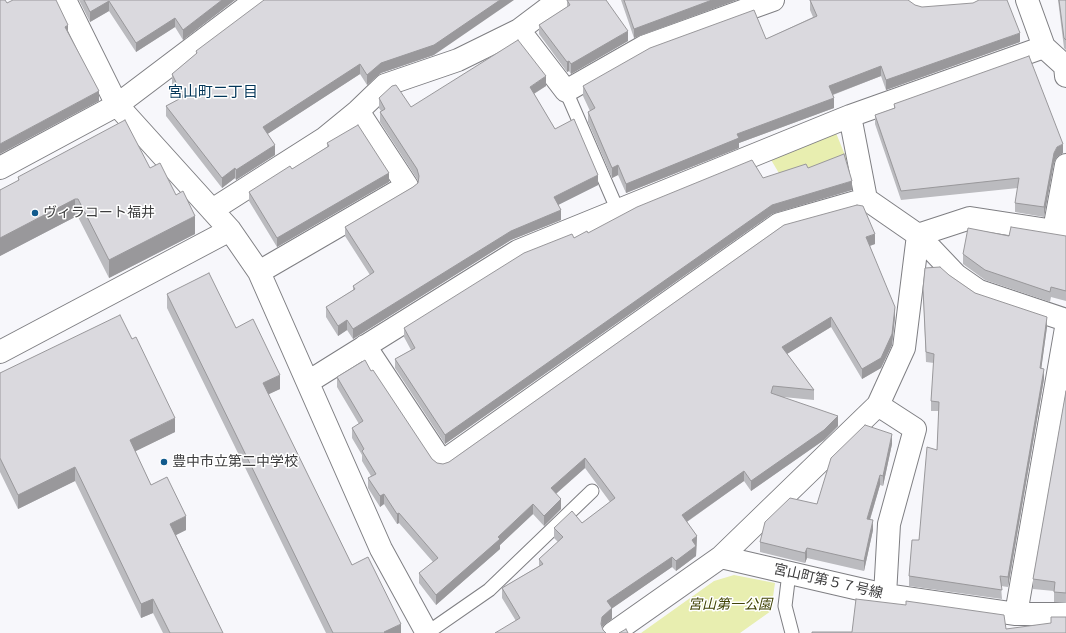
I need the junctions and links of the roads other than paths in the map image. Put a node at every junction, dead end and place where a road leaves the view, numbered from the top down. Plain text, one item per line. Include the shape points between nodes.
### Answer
1 (65, 0) edge
2 (256, 0) edge
3 (559, 0) edge
4 (773, 0) edge
5 (914, 0) edge
6 (967, 0) edge
7 (972, 0) edge
8 (1027, 0) edge
9 (519, 30) junction
10 (1044, 48) junction
11 (1066, 76) edge
12 (566, 92) junction
13 (117, 105) junction
14 (358, 111) junction
15 (850, 116) junction
16 (1066, 166) edge
17 (0, 168) edge
18 (866, 199) junction
19 (212, 210) junction
20 (618, 211) junction
21 (230, 230) junction
22 (1060, 232) edge
23 (918, 235) junction
24 (259, 272) junction
25 (1066, 320) edge
26 (1066, 328) edge
27 (365, 346) junction
28 (0, 352) edge
29 (308, 382) junction
30 (878, 405) junction
31 (592, 491) dead end
32 (721, 558) junction
33 (789, 573) junction
34 (885, 595) junction
35 (1016, 614) junction
36 (1066, 614) edge
37 (427, 633) edge
38 (613, 633) edge
39 (792, 633) edge

1 - 13 street
2 - 13 street
3 - 9 street
4 - 12 street via 645,46
5 - 6 street via 921,4
6 - 7 street
8 - 10 street
9 - 12 street
9 - 14 street via 458,60 385,85
10 - 11 street via 1065,66
10 - 15 street
12 - 20 lane
13 - 17 street
13 - 19 street
14 - 19 street via 325,138
14 - 24 street via 407,186
15 - 18 street
15 - 20 street
16 - 22 street
18 - 23 street
18 - 27 street via 779,224 442,462
19 - 21 street
20 - 27 street via 518,251
21 - 24 street
21 - 28 street
22 - 23 street via 970,218
23 - 25 street via 956,275 979,291
23 - 30 street via 904,348
24 - 29 street
26 - 35 street
27 - 29 street
29 - 37 street via 381,549
30 - 32 street
30 - 34 street via 915,428 889,524
31 - 37 lane via 489,590
32 - 33 street, 宮山町第５７号線
32 - 38 street
33 - 34 street, 宮山町第５７号線
33 - 39 lane via 785,606
34 - 35 street, 宮山町第５７号線
35 - 36 street, 宮山町第５７号線

